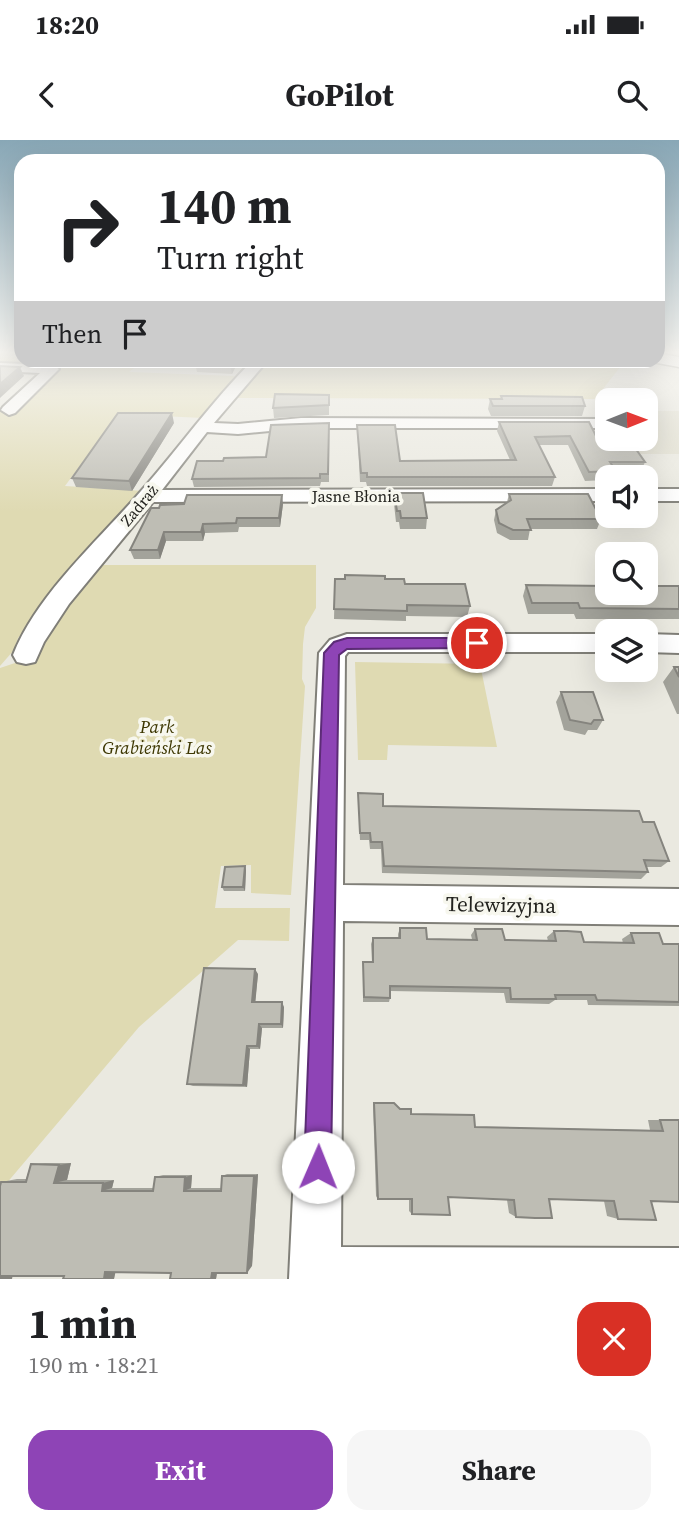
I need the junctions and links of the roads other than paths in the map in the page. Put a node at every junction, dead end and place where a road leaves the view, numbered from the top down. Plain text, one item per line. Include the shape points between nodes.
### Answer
1 (13, 406) edge
2 (221, 406) edge
3 (9, 410) dead end
4 (595, 424) edge
5 (203, 427) junction
6 (595, 495) edge
7 (658, 495) edge
8 (679, 495) edge
9 (148, 496) junction
10 (595, 643) edge
11 (658, 643) edge
12 (679, 644) edge
13 (26, 655) dead end
14 (324, 903) junction
15 (679, 907) edge
16 (679, 1274) edge
17 (315, 1276) edge

1 - 3 street
2 - 5 street, Zadraż
4 - 5 street
5 - 9 street, Zadraż
6 - 9 street, Jasne Błonia
7 - 8 street
9 - 13 street, Zadraż via 59,602 32,638
10 - 14 street via 339,646 330,663
11 - 12 street
14 - 15 street, Telewizyjna
14 - 17 street
16 - 17 street

